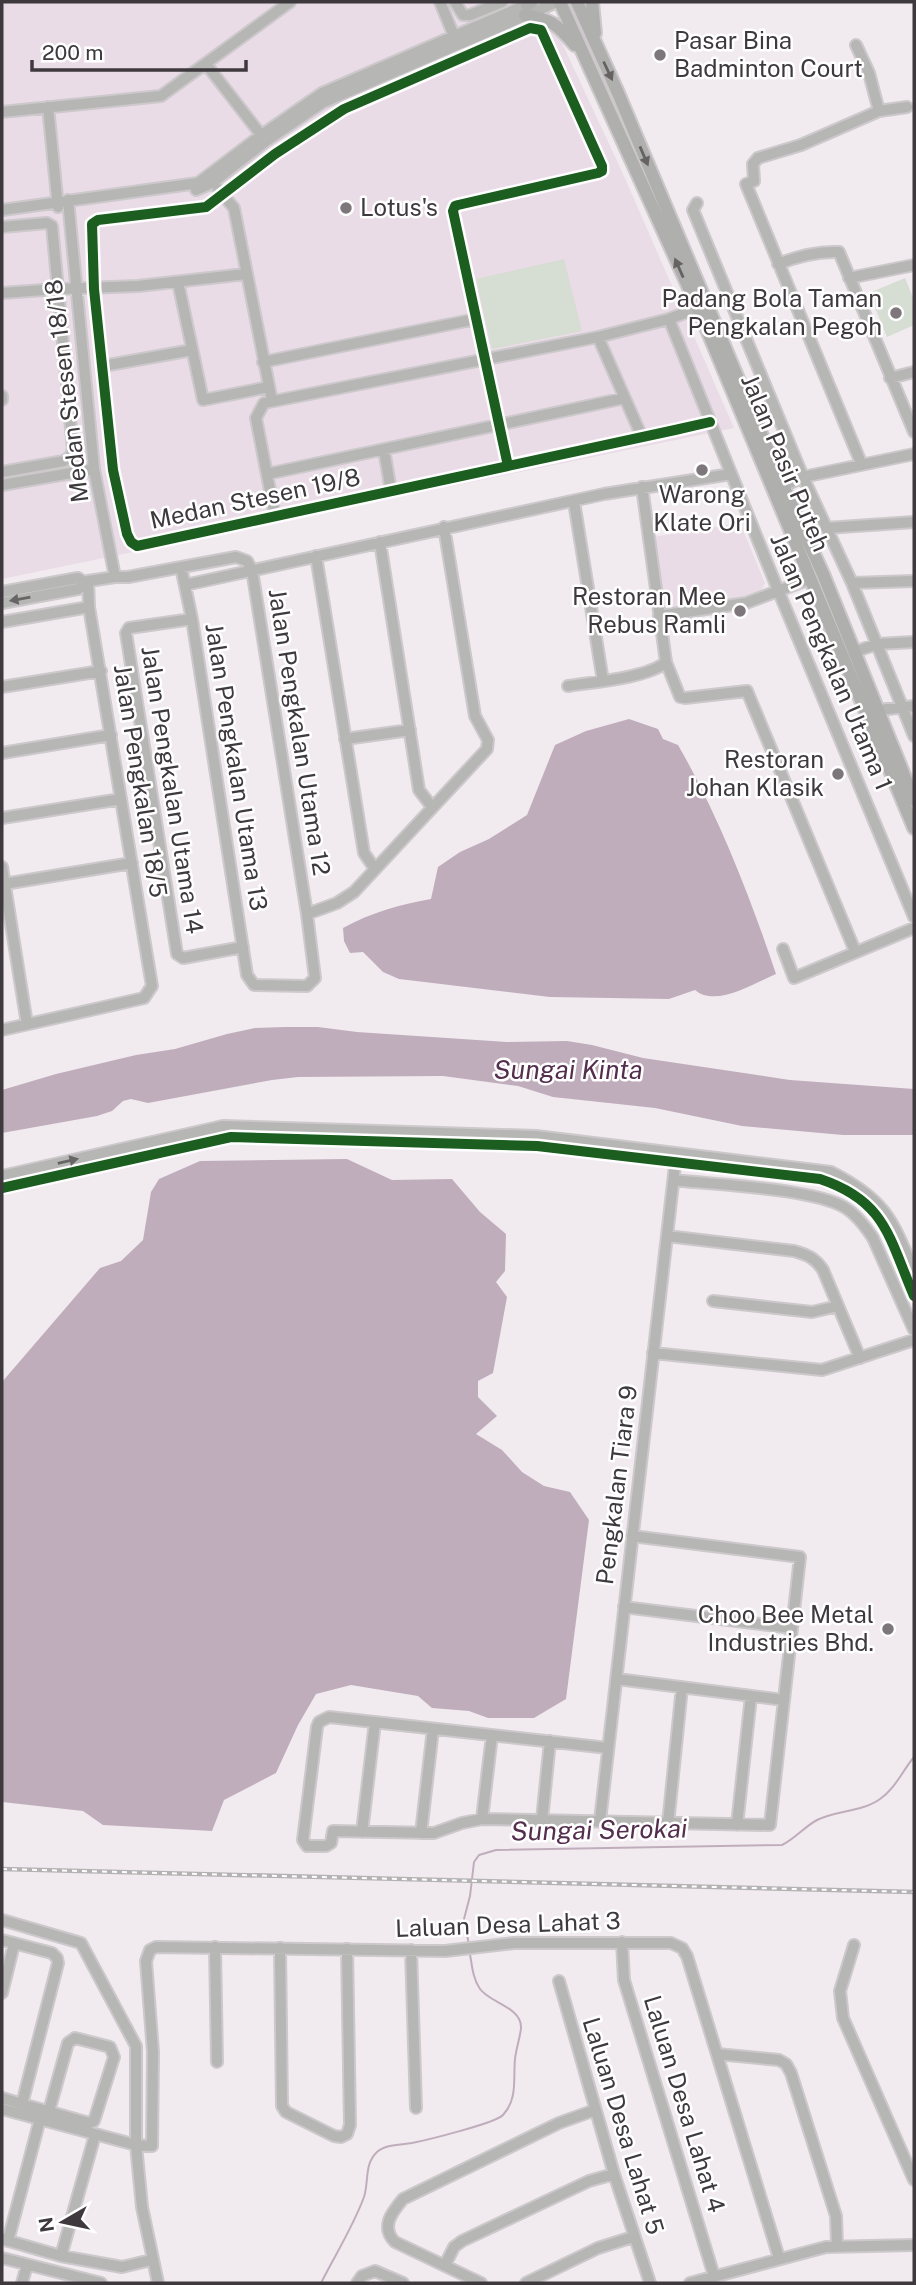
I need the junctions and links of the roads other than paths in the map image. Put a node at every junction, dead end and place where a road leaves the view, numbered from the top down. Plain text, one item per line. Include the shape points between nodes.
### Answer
1 (290, 2) edge
2 (440, 2) edge
3 (455, 2) edge
4 (502, 2) edge
5 (558, 2) edge
6 (576, 2) edge
7 (593, 2) edge
8 (529, 6) edge
9 (454, 36) junction
10 (856, 45) dead end
11 (597, 50) junction
12 (584, 55) junction
13 (206, 64) junction
14 (409, 64) junction
15 (414, 77) junction
16 (48, 107) junction
17 (907, 107) dead end
18 (879, 111) junction
19 (2, 112) edge
20 (263, 138) junction
21 (275, 154) junction
22 (218, 167) junction
23 (198, 183) junction
24 (212, 183) junction
25 (223, 194) junction
26 (63, 203) junction
27 (697, 203) dead end
28 (2, 209) edge
29 (2, 227) edge
30 (90, 235) junction
31 (71, 237) junction
32 (778, 264) junction
33 (914, 265) edge
34 (246, 274) junction
35 (849, 278) junction
36 (178, 282) junction
37 (58, 289) junction
38 (94, 289) junction
39 (76, 290) junction
40 (2, 293) edge
41 (698, 308) junction
42 (476, 319) junction
43 (669, 319) junction
44 (598, 337) junction
45 (192, 350) junction
46 (486, 360) junction
47 (263, 362) junction
48 (103, 366) junction
49 (914, 372) edge
50 (890, 378) junction
51 (269, 387) junction
52 (625, 398) junction
53 (272, 401) junction
54 (710, 422) junction
55 (500, 425) junction
56 (914, 432) edge
57 (642, 437) junction
58 (384, 450) junction
59 (914, 454) edge
60 (861, 463) junction
61 (508, 466) junction
62 (94, 469) junction
63 (2, 472) edge
64 (267, 474) junction
65 (731, 474) junction
66 (803, 477) junction
67 (2, 485) edge
68 (783, 486) junction
69 (642, 487) junction
70 (391, 491) junction
71 (574, 502) junction
72 (275, 516) junction
73 (914, 523) edge
74 (444, 527) junction
75 (826, 527) junction
76 (805, 533) junction
77 (380, 542) junction
78 (316, 556) junction
79 (181, 567) junction
80 (252, 570) junction
81 (115, 577) junction
82 (810, 579) junction
83 (914, 581) edge
84 (86, 582) junction
85 (852, 583) junction
86 (185, 584) junction
87 (778, 590) junction
88 (2, 592) edge
89 (2, 603) edge
90 (89, 607) junction
91 (659, 616) junction
92 (192, 619) junction
93 (2, 622) edge
94 (914, 642) edge
95 (877, 644) junction
96 (854, 652) junction
97 (666, 662) junction
98 (845, 662) junction
99 (101, 671) junction
100 (603, 681) junction
101 (568, 686) dead end
102 (2, 687) edge
103 (914, 706) edge
104 (902, 707) junction
105 (879, 710) junction
106 (410, 730) junction
107 (913, 730) edge
108 (111, 735) junction
109 (345, 739) junction
110 (2, 753) edge
111 (894, 779) junction
112 (121, 799) junction
113 (914, 800) edge
114 (432, 807) junction
115 (2, 818) edge
116 (914, 828) edge
117 (132, 863) junction
118 (2, 867) edge
119 (375, 869) junction
120 (4, 884) junction
121 (307, 914) junction
122 (914, 917) edge
123 (914, 928) edge
124 (243, 947) junction
125 (783, 949) dead end
126 (855, 951) junction
127 (247, 975) joint
128 (27, 1024) junction
129 (2, 1030) edge
130 (676, 1159) junction
131 (2, 1177) edge
132 (674, 1180) junction
133 (2, 1188) edge
134 (667, 1236) junction
135 (914, 1272) edge
136 (914, 1296) edge
137 (713, 1301) dead end
138 (838, 1306) junction
139 (914, 1330) edge
140 (914, 1340) edge
141 (653, 1353) junction
142 (860, 1359) junction
143 (632, 1536) junction
144 (624, 1607) junction
145 (792, 1628) junction
146 (617, 1679) junction
147 (682, 1687) junction
148 (751, 1696) junction
149 (784, 1700) junction
150 (375, 1722) junction
151 (433, 1729) junction
152 (492, 1735) junction
153 (550, 1741) junction
154 (608, 1748) junction
155 (482, 1819) junction
156 (541, 1820) junction
157 (600, 1822) junction
158 (668, 1824) junction
159 (737, 1825) junction
160 (362, 1832) junction
161 (421, 1833) junction
162 (2, 1920) edge
163 (2, 1940) edge
164 (622, 1942) junction
165 (14, 1944) junction
166 (854, 1945) dead end
167 (215, 1947) junction
168 (280, 1948) junction
169 (347, 1949) junction
170 (411, 1950) junction
171 (559, 1981) dead end
172 (2, 1993) edge
173 (717, 2054) junction
174 (217, 2062) dead end
175 (2, 2098) edge
176 (22, 2104) junction
177 (416, 2108) dead end
178 (2, 2109) edge
179 (595, 2110) junction
180 (45, 2117) junction
181 (95, 2135) junction
182 (136, 2146) junction
183 (614, 2174) junction
184 (914, 2180) edge
185 (633, 2237) junction
186 (5, 2240) edge
187 (837, 2245) junction
188 (914, 2245) edge
189 (61, 2256) junction
190 (2, 2258) edge
191 (779, 2258) junction
192 (152, 2260) junction
193 (27, 2265) junction
194 (445, 2265) junction
195 (714, 2276) junction
196 (93, 2282) edge
197 (22, 2283) edge
198 (158, 2283) edge
199 (357, 2283) edge
200 (403, 2283) edge
201 (481, 2283) edge
202 (526, 2283) edge
203 (650, 2283) edge
204 (690, 2283) edge

1 - 13 street
2 - 9 street
3 - 4 street via 463,15
5 - 8 street
5 - 12 main road, Jalan Pasir Puteh
6 - 11 main road, Jalan Pasir Puteh
7 - 11 main road
8 - 9 street
8 - 12 main road via 559,26
8 - 14 street
9 - 20 street via 322,93
10 - 18 street
11 -> 68 main road, Jalan Pasir Puteh
41 -> 12 main road, Jalan Pasir Puteh
13 - 16 street via 161,96
13 - 20 street
14 - 15 street
14 - 20 street via 322,103
15 - 21 street via 344,109
15 - 42 street via 530,28 541,30 602,166 602,171 455,206
16 - 19 street
16 - 26 street, Medan Stesen 18/18
17 - 18 street
18 - 32 street via 758,158 753,164 754,181 746,184
20 - 21 street
20 - 22 street
20 - 24 street
21 - 25 street
22 - 23 street
22 - 24 street
23 - 24 street
23 - 26 street
24 - 25 street
24 - 26 street via 189,192
25 - 30 street via 206,207 98,220
25 - 34 street via 234,208
26 - 28 street
26 - 31 street, Medan Stesen 18/18
27 - 66 street via 694,214
29 - 37 street via 51,225
30 - 31 street
30 - 38 street, Medan Stesen 19/8
31 - 39 street, Medan Stesen 18/18
32 - 35 street via 805,254 839,252
32 - 60 street
33 - 35 street
34 - 36 street
34 - 47 street
35 - 50 street
36 - 38 street
36 - 45 street
37 - 39 street
37 - 40 street
37 - 63 street via 71,456
38 - 39 street
38 - 48 street, Medan Stesen 19/8
39 - 62 street, Medan Stesen 18/18
41 - 43 street
41 - 82 main road, Jalan Pasir Puteh
42 - 46 street
42 - 47 street
43 - 44 street
43 - 54 street, Jalan Pengkalan Utama 1
44 - 46 street
44 - 52 street
45 - 48 street
45 - 51 street via 203,400
46 - 53 street
46 - 55 street
47 - 51 street
48 - 72 street, Medan Stesen 19/8 via 113,470 131,542 137,546
49 - 50 street
50 - 56 street
51 - 53 street
52 - 55 street
52 - 57 street
53 - 64 street via 264,403 256,418
54 - 57 street, Medan Stesen 19/8
54 - 65 street, Jalan Pengkalan Utama 1
55 - 58 street
55 - 61 street
57 - 61 street, Medan Stesen 19/8
58 - 64 street
58 - 70 street
59 - 60 street
60 - 66 street
61 - 70 street, Medan Stesen 19/8
62 - 67 street
62 - 81 street, Medan Stesen 18/18
64 - 72 street
65 - 69 street
65 - 87 street, Jalan Pengkalan Utama 1
66 - 68 street
66 - 75 street
68 - 76 main road, Jalan Pasir Puteh
69 - 71 street
69 - 91 street
70 - 72 street, Medan Stesen 19/8
71 - 74 street
71 - 100 street
73 - 75 street
74 - 77 street
74 - 114 street via 475,716 488,740 487,749
75 - 85 street
76 - 82 main road via 813,571
76 - 96 main road, Jalan Pasir Puteh
77 - 78 street
77 - 106 street
78 - 80 street
78 - 109 street
79 - 80 street, Jalan Pengkalan Utama 12 via 236,557 247,561
79 - 81 street, Jalan Pengkalan Utama 12
79 - 86 street, Jalan Pengkalan Utama 13
80 - 86 street
80 - 121 street, Jalan Pengkalan Utama 12
81 - 84 street, Jalan Pengkalan Utama 12
82 - 87 street
82 - 98 main road, Jalan Pasir Puteh
83 - 85 street
84 - 88 street via 78,578
84 -> 89 street via 78,589
84 - 90 street, Jalan Pengkalan 18/5
85 - 95 street
86 - 92 street, Jalan Pengkalan Utama 13
87 - 91 street via 746,603
87 - 122 street, Jalan Pengkalan Utama 1
90 - 93 street
90 - 99 street, Jalan Pengkalan 18/5
91 - 97 street
92 - 124 street, Jalan Pengkalan Utama 13
92 - 124 street, Jalan Pengkalan Utama 14 via 129,628 126,634 177,954 183,958
94 - 95 street
95 - 96 street
95 - 104 street
96 - 105 main road, Jalan Pasir Puteh
97 - 100 street via 645,673
97 - 126 street via 683,698 747,691
98 - 105 main road via 866,701
98 - 111 main road, Jalan Pasir Puteh
99 - 102 street
99 - 108 street, Jalan Pengkalan 18/5
100 - 101 street
103 - 104 street
104 - 105 street
104 - 107 street
105 - 111 main road via 876,722
105 - 113 main road, Jalan Pasir Puteh
106 - 109 street
106 - 114 street via 419,790
108 - 110 street
108 - 112 street, Jalan Pengkalan 18/5
109 - 119 street via 363,853
111 - 116 main road, Jalan Pasir Puteh
112 - 115 street
112 - 117 street, Jalan Pengkalan 18/5
114 - 119 street
117 - 120 street
117 - 128 street, Jalan Pengkalan 18/5 via 152,986 144,998
118 - 120 street
119 - 121 street via 354,892
120 - 128 street
121 - 127 street, Jalan Pengkalan Utama 12 via 315,978 307,986 254,985
123 - 126 street
124 - 127 street, Jalan Pengkalan Utama 13
125 - 126 street via 794,978
128 - 129 street
131 -> 130 street via 223,1126 536,1136
130 - 132 street, Pengkalan Tiara 9
130 - 133 street via 537,1146 228,1137
130 - 135 street via 831,1172 868,1194 887,1212
130 - 136 street via 820,1179 843,1187 876,1213
132 - 134 street, Pengkalan Tiara 9
132 - 139 street via 795,1194 843,1207 873,1238
134 - 138 street via 809,1255 823,1270
134 - 141 street, Pengkalan Tiara 9
137 - 138 street via 812,1312
138 - 142 street
140 - 142 street
141 - 142 street via 822,1370
141 - 143 street, Pengkalan Tiara 9
143 - 144 street, Pengkalan Tiara 9
143 - 145 street via 800,1557
144 - 145 street
144 - 146 street, Pengkalan Tiara 9
145 - 149 street
146 - 147 street
146 - 154 street, Pengkalan Tiara 9
147 - 148 street
147 - 158 street
148 - 149 street
148 - 159 street
149 - 159 street via 770,1824
150 - 151 street
150 - 160 street
150 - 160 street via 329,1717 319,1722 303,1840 307,1846 326,1846 333,1831
151 - 152 street
151 - 161 street
152 - 153 street
152 - 155 street
153 - 154 street
153 - 156 street
154 - 157 street, Pengkalan Tiara 9
155 - 156 street
155 - 161 street
156 - 157 street
157 - 158 street
158 - 159 street
160 - 161 street
162 - 182 street via 81,1943 136,2046
163 - 165 street
164 - 170 street, Laluan Desa Lahat 3
164 - 173 street, Laluan Desa Lahat 3 via 682,1948
164 - 195 street, Laluan Desa Lahat 4 via 624,1980
165 - 172 street
165 - 176 street via 58,1958
166 - 184 street via 840,1992 843,2018
167 - 168 street, Laluan Desa Lahat 3
167 - 174 street
167 - 182 street, Laluan Desa Lahat 3 via 150,1950 146,1961 153,2052 152,2146
168 - 169 street, Laluan Desa Lahat 3
168 - 169 street via 282,2106 341,2137 348,2134 350,2126
169 - 170 street, Laluan Desa Lahat 3
170 - 177 street
171 - 179 street, Laluan Desa Lahat 5
173 - 187 street via 786,2064 836,2216
173 - 191 street, Laluan Desa Lahat 3
175 - 176 street
176 - 180 street
178 - 180 street
179 - 183 street, Laluan Desa Lahat 5
179 - 194 street via 403,2199 390,2214 389,2236
180 - 180 street via 94,2121 114,2057 110,2047 70,2040
180 - 181 street
180 - 186 street
181 - 182 street
181 - 189 street
182 - 192 street
183 - 185 street, Laluan Desa Lahat 5
183 - 194 street via 589,2181 462,2241 454,2246
185 - 202 street via 598,2248
185 - 203 street, Laluan Desa Lahat 5
186 - 189 street
187 - 188 street
187 - 191 street
189 - 192 street via 122,2267
190 - 193 street
191 - 195 street
192 - 198 street
193 - 196 street
193 - 197 street
194 - 201 street
195 - 204 street
199 - 200 street via 374,2271

